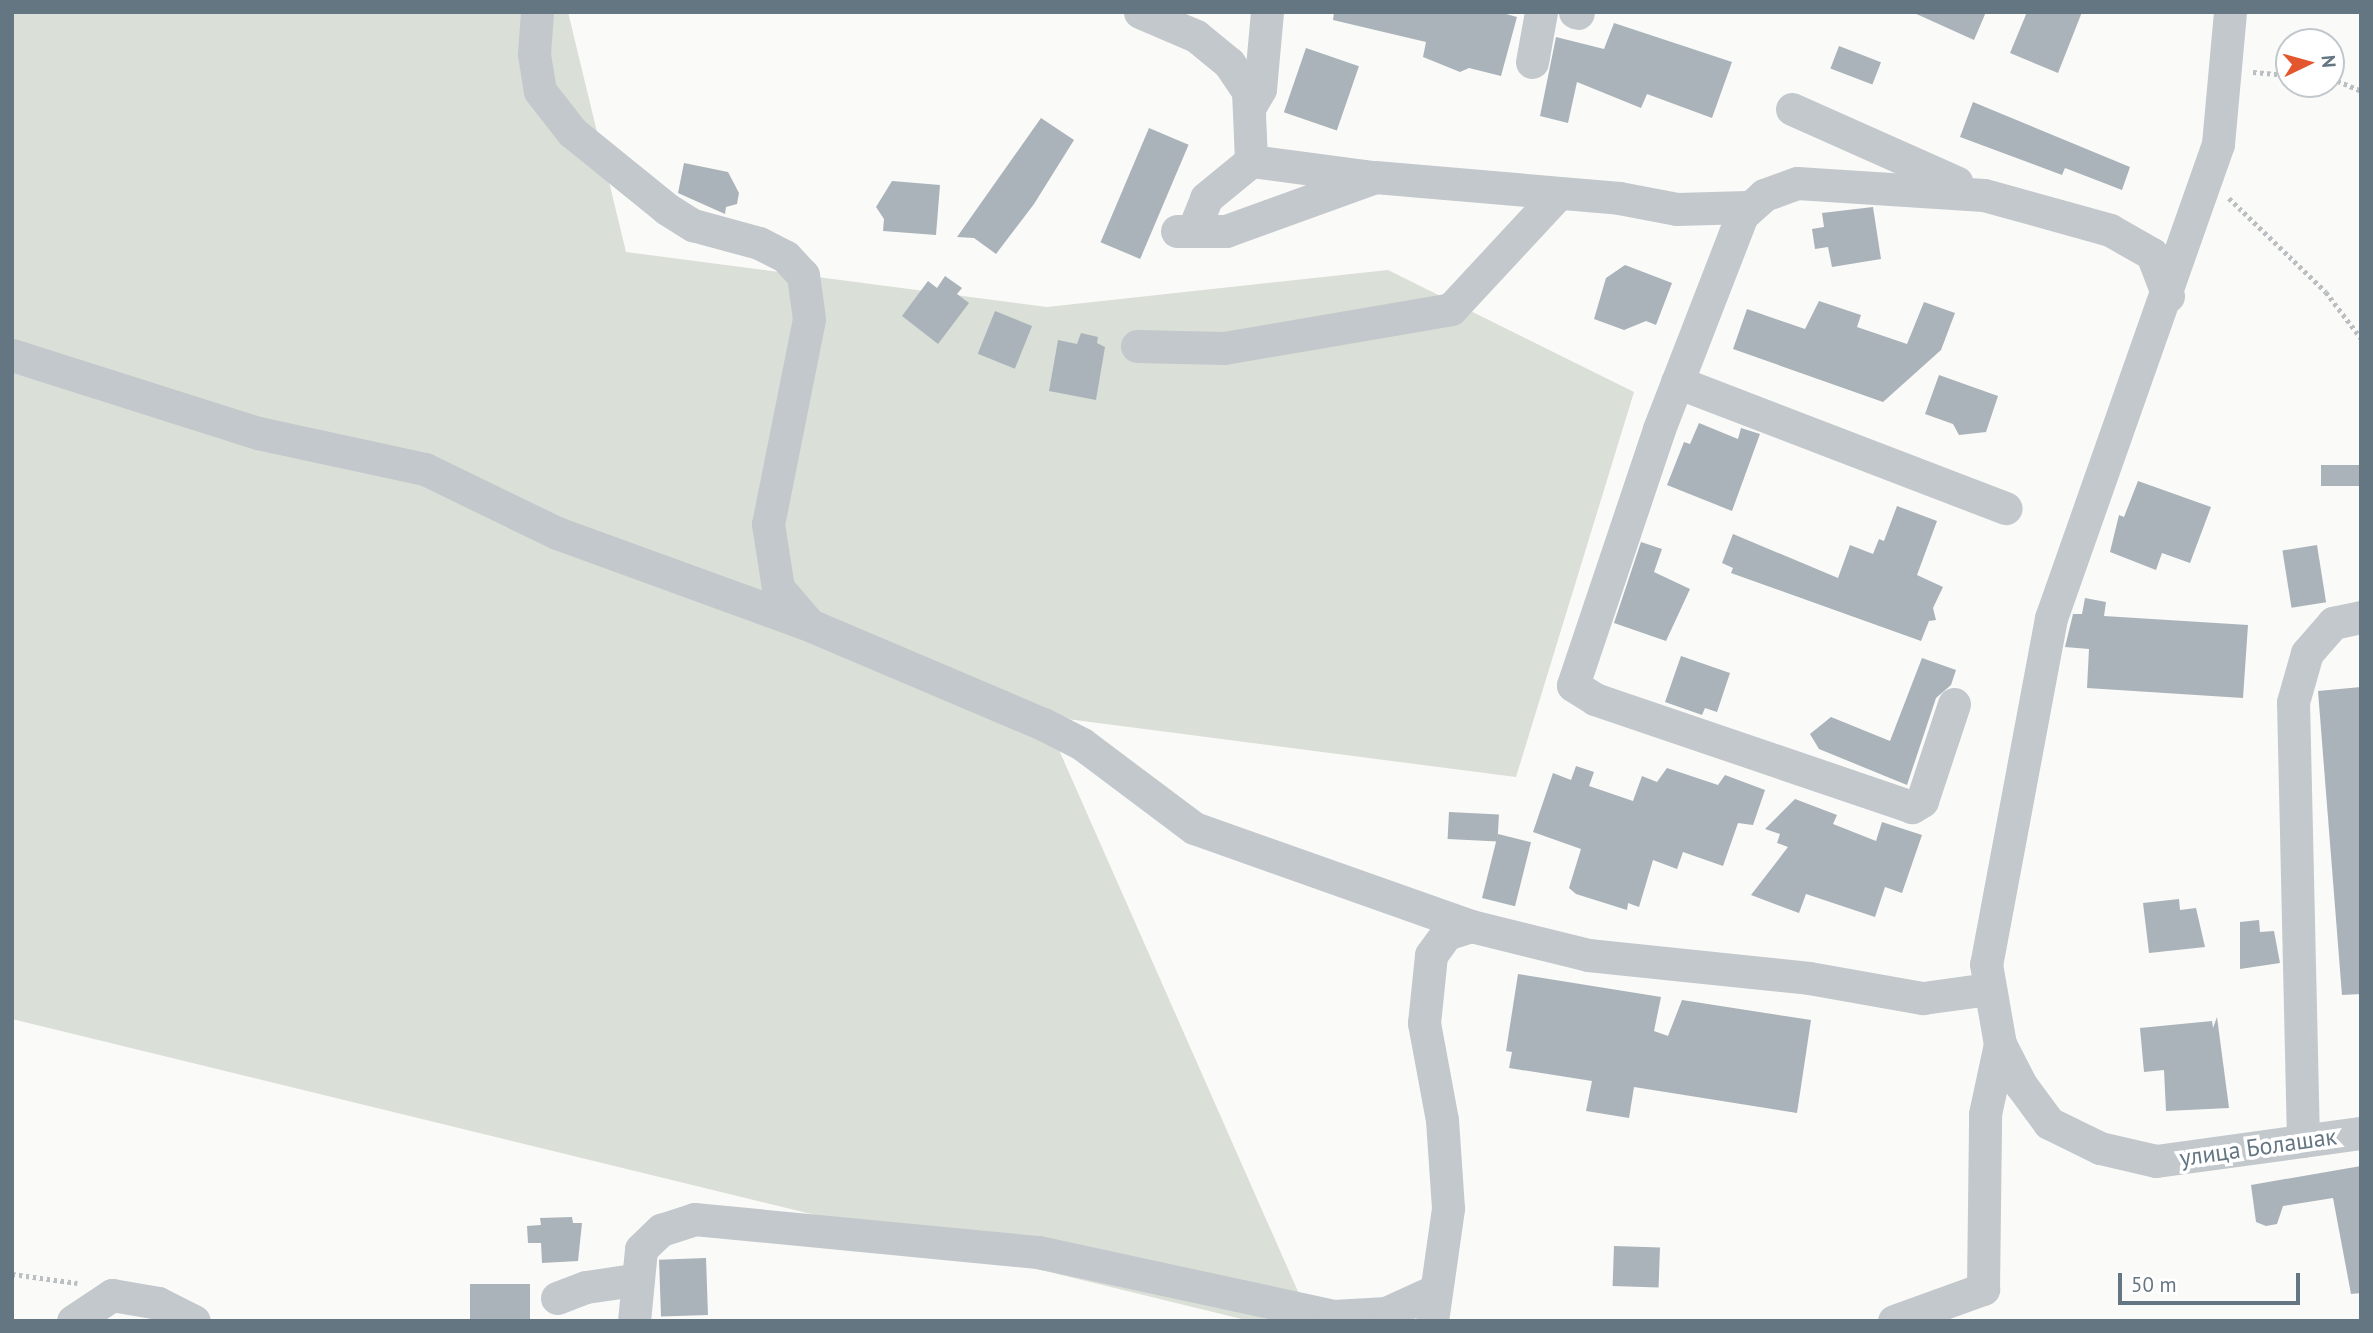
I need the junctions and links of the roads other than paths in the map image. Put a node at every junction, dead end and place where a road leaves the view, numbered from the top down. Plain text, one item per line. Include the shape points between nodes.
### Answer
1 (537, 12) edge
2 (1140, 12) edge
3 (1267, 12) edge
4 (1541, 12) edge
5 (2230, 12) edge
6 (1532, 62) dead end
7 (1249, 108) junction
8 (1792, 109) dead end
9 (1251, 162) junction
10 (1375, 177) junction
11 (1557, 195) junction
12 (1984, 195) junction
13 (1747, 208) junction
14 (2168, 296) junction
15 (1137, 346) dead end
16 (12, 355) edge
17 (1677, 382) junction
18 (2007, 508) dead end
19 (2361, 617) edge
20 (812, 626) junction
21 (1954, 704) dead end
22 (1471, 926) junction
23 (1989, 989) junction
24 (2000, 1044) junction
25 (2361, 1133) edge
26 (2303, 1142) junction
27 (634, 1280) junction
28 (557, 1298) dead end
29 (1433, 1306) edge
30 (73, 1321) edge
31 (194, 1321) edge
32 (634, 1321) edge
33 (1894, 1321) edge

1 - 20 street via 534,54 540,91 572,132 667,209 693,225 759,243 786,257 803,275 809,319 768,524 778,588
2 - 7 street via 1196,36 1229,63 1248,91
3 - 7 street via 1260,89
4 - 6 street
5 - 14 street via 2218,144
7 - 9 street
8 - 12 street
9 - 10 street
9 - 10 street via 1206,198 1185,231 1226,231
10 - 11 street
11 - 13 street via 1710,212
11 - 15 street via 1451,309 1224,348
12 - 13 street via 1797,183 1764,195
12 - 14 street via 2110,230 2152,254
13 - 17 street
14 - 23 street via 2078,531 2051,618 2001,866 1986,964
16 - 20 street via 258,433 425,469 557,533
17 - 18 street
17 - 21 street via 1593,612 1573,685 1595,699 1912,807 1922,801
19 - 26 street via 2333,623 2307,653 2293,702
20 - 22 street via 1082,744 1194,828
22 - 23 street via 1588,955 1809,978 1910,997
22 - 29 street via 1446,934 1432,955 1424,1023 1442,1120 1448,1208
23 - 24 street
24 - 26 street, улица Болашак via 2021,1085 2049,1123 2124,1157 2156,1161
24 - 33 street via 1985,1114 1983,1289
25 - 26 street, улица Болашак
27 - 28 street via 586,1287
27 - 29 street via 641,1249 661,1230 694,1219 1038,1252 1333,1316
27 - 32 street
30 - 31 street via 112,1295 158,1303

